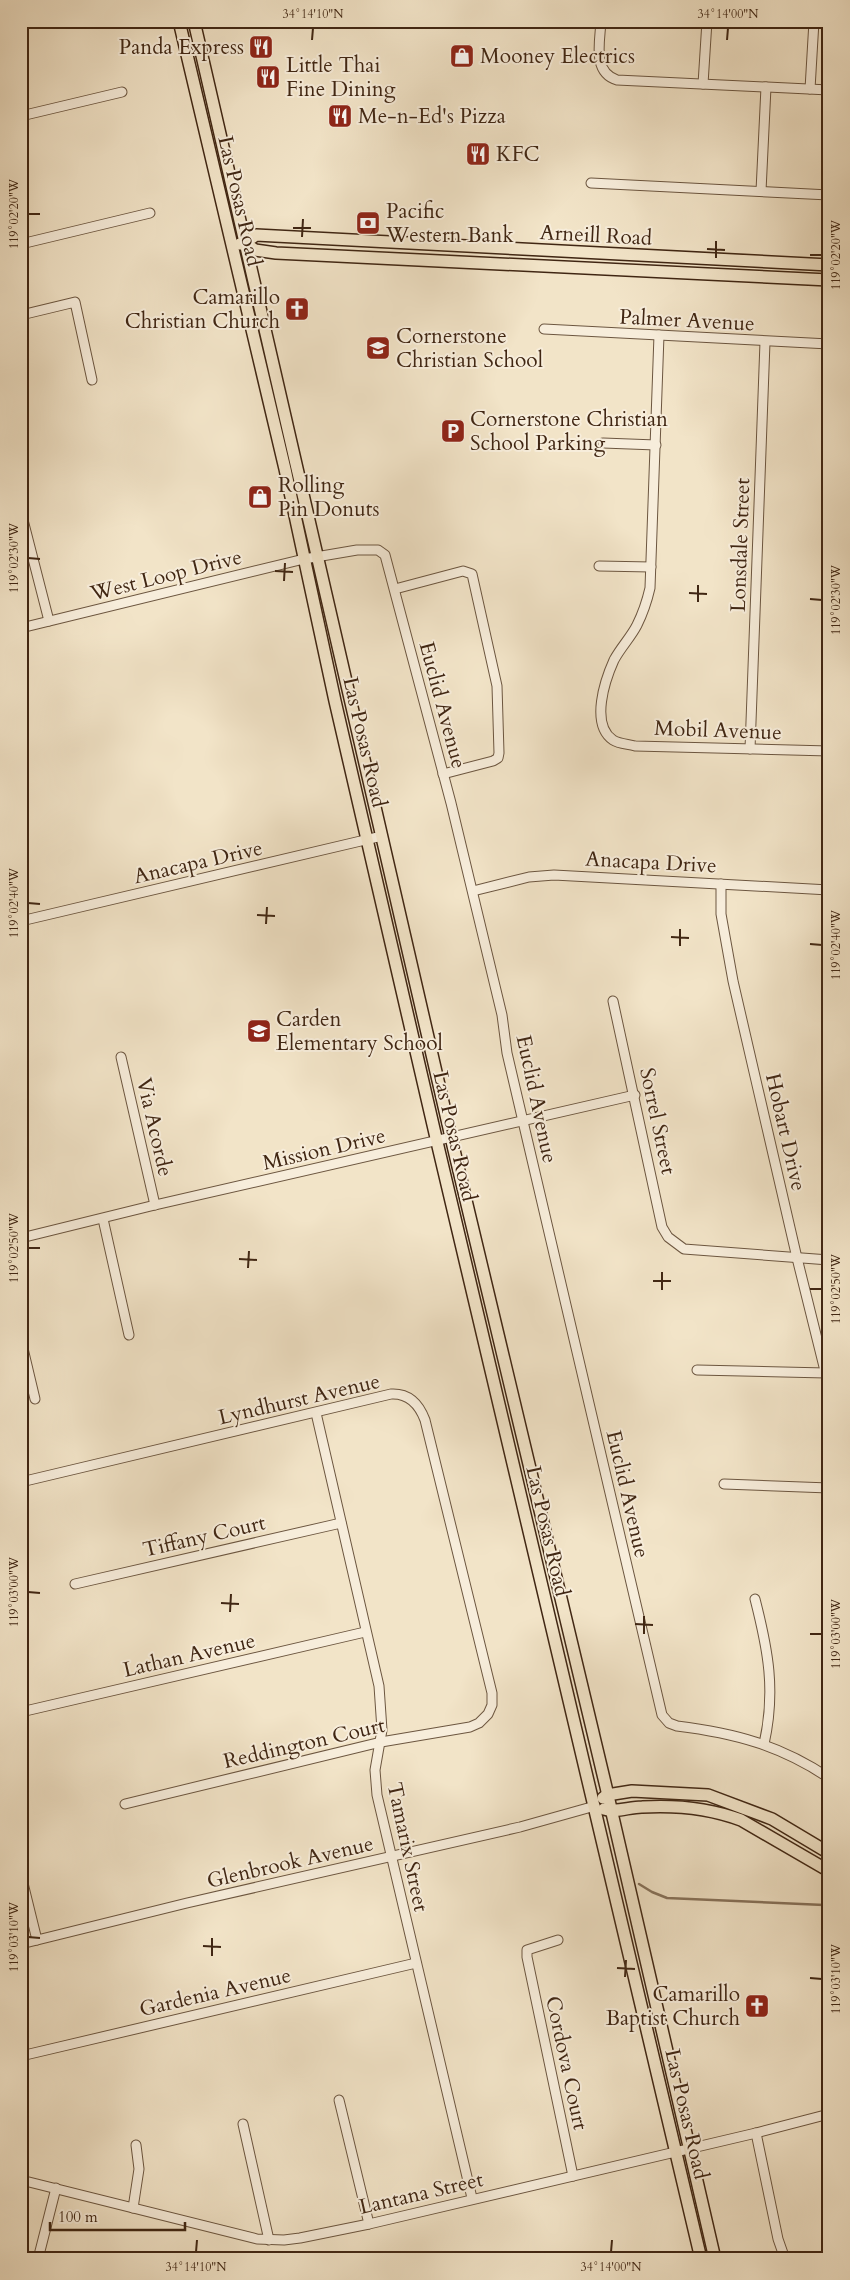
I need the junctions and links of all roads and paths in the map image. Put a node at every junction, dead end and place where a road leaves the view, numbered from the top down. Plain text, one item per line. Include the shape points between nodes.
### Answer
1 (179, 21) edge
2 (194, 21) edge
3 (601, 21) edge
4 (706, 21) edge
5 (814, 21) edge
6 (703, 84) junction
7 (766, 87) junction
8 (810, 89) junction
9 (829, 90) edge
10 (122, 92) dead end
11 (21, 116) edge
12 (591, 183) dead end
13 (761, 191) junction
14 (829, 195) edge
15 (150, 214) dead end
16 (21, 227) edge
17 (245, 243) junction
18 (23, 244) edge
19 (231, 245) junction
20 (829, 265) edge
21 (829, 280) edge
22 (21, 315) edge
23 (544, 329) dead end
24 (659, 335) junction
25 (765, 342) junction
26 (829, 344) edge
27 (92, 380) dead end
28 (603, 444) dead end
29 (656, 445) junction
30 (21, 512) edge
31 (318, 557) junction
32 (304, 559) junction
33 (599, 566) dead end
34 (651, 567) junction
35 (395, 589) junction
36 (49, 621) junction
37 (21, 628) edge
38 (750, 749) junction
39 (829, 751) edge
40 (442, 774) junction
41 (382, 836) junction
42 (368, 839) junction
43 (829, 868) edge
44 (721, 884) junction
45 (828, 890) edge
46 (473, 892) junction
47 (21, 921) edge
48 (613, 1001) dead end
49 (121, 1057) dead end
50 (635, 1095) junction
51 (523, 1120) junction
52 (452, 1138) junction
53 (437, 1142) junction
54 (155, 1205) junction
55 (103, 1219) junction
56 (21, 1238) edge
57 (797, 1258) junction
58 (829, 1260) edge
59 (129, 1335) dead end
60 (21, 1340) edge
61 (696, 1370) dead end
62 (826, 1373) junction
63 (829, 1387) edge
64 (35, 1399) dead end
65 (316, 1413) junction
66 (21, 1482) edge
67 (724, 1484) dead end
68 (829, 1488) edge
69 (341, 1523) junction
70 (75, 1584) dead end
71 (755, 1599) dead end
72 (365, 1632) junction
73 (21, 1712) edge
74 (488, 1714) joint
75 (381, 1742) junction
76 (764, 1744) junction
77 (829, 1778) edge
78 (608, 1795) junction
79 (125, 1804) dead end
80 (595, 1806) junction
81 (611, 1811) junction
82 (829, 1853) edge
83 (391, 1857) junction
84 (829, 1871) edge
85 (21, 1875) edge
86 (36, 1940) junction
87 (558, 1940) dead end
88 (21, 1944) edge
89 (416, 1963) junction
90 (21, 2056) edge
91 (339, 2100) dead end
92 (829, 2114) edge
93 (242, 2124) dead end
94 (756, 2133) junction
95 (136, 2145) dead end
96 (689, 2149) junction
97 (676, 2151) junction
98 (573, 2176) junction
99 (21, 2180) edge
100 (56, 2188) junction
101 (472, 2198) junction
102 (133, 2208) junction
103 (369, 2224) junction
104 (269, 2240) junction
105 (38, 2259) edge
106 (701, 2259) edge
107 (714, 2259) edge
108 (785, 2259) edge

1 - 19 main road, Las Posas Road
2 - 17 main road, Las Posas Road
3 - 6 street via 600,61 608,76 617,80
4 - 6 street
5 - 8 street
6 - 7 street
7 - 8 street
7 - 13 street
8 - 9 street
10 - 11 street
12 - 13 street
13 - 14 street
15 - 18 street
16 - 18 street
17 - 19 main road, Arneill Road
17 - 20 main road, Arneill Road via 256,235
17 - 21 main road, Arneill Road via 255,250 276,253
17 - 31 main road, Las Posas Road
19 - 32 main road, Las Posas Road
22 - 27 street via 75,302
23 - 24 street, Palmer Avenue
24 - 25 street, Palmer Avenue
24 - 29 street
25 - 26 street, Palmer Avenue
25 - 38 street, Lonsdale Street
28 - 29 street
29 - 34 street
30 - 36 street
31 - 32 street, West Loop Drive
31 - 35 street, Euclid Avenue via 357,550 381,551
31 - 41 main road, Las Posas Road
32 - 36 street, West Loop Drive
32 - 42 main road, Las Posas Road
33 - 34 street
34 - 38 street, Mobil Avenue via 644,611 615,660 605,685 601,712 608,736 619,743 635,746
35 - 40 street, Euclid Avenue
35 - 40 street via 463,571 472,574 497,686 499,753 493,761
36 - 37 street, West Loop Drive
38 - 39 street, Mobil Avenue
40 - 46 street, Euclid Avenue
41 - 42 street, Anacapa Drive
41 - 52 main road, Las Posas Road
42 - 47 street, Anacapa Drive
42 - 53 main road, Las Posas Road
43 - 45 street
44 - 45 street, Anacapa Drive
44 - 46 street, Anacapa Drive via 554,875 528,877
44 - 57 street, Hobart Drive via 724,936
46 - 51 street, Euclid Avenue
48 - 50 street, Sorrel Street
49 - 54 street, Via Acorde
50 - 51 street, Mission Drive
50 - 57 street, Sorrel Street via 662,1226 676,1244 684,1249 708,1252
51 - 52 street, Mission Drive
51 - 76 street, Euclid Avenue via 662,1715 676,1726 730,1733
52 - 53 street, Mission Drive
52 - 78 main road, Las Posas Road
53 - 54 street, Mission Drive
53 - 80 main road, Las Posas Road
54 - 55 street, Mission Drive
55 - 56 street, Mission Drive
55 - 59 street
57 - 58 street
57 - 62 street, Hobart Drive
60 - 64 street
61 - 62 street
62 - 63 street, Hobart Drive
65 - 66 street, Lyndhurst Avenue
65 - 69 street, Tamarix Street
65 - 74 street, Lyndhurst Avenue via 391,1394 408,1397 419,1407 425,1420 492,1693
67 - 68 street
69 - 70 street, Tiffany Court
69 - 72 street, Tamarix Street
71 - 76 street via 771,1681
72 - 73 street, Lathan Avenue
72 - 75 street, Tamarix Street via 381,1701
74 - 75 street, Reddington Court via 470,1726
75 - 79 street, Reddington Court
75 - 83 street, Tamarix Street via 375,1778
76 - 77 street via 806,1762
78 - 80 main road
78 - 81 main road, Las Posas Road
78 - 82 main road via 632,1791 708,1795 772,1819
80 - 81 main road
80 - 83 street, Glenbrook Avenue
80 - 97 main road, Las Posas Road
81 - 84 main road via 664,1806 699,1808 728,1815
81 - 96 main road, Las Posas Road
83 - 86 street, Glenbrook Avenue via 187,1902
83 - 89 street, Tamarix Street
85 - 86 street
86 - 88 street, Glenbrook Avenue
87 - 98 street, Cordova Court via 527,1950 526,1957
89 - 90 street, Gardenia Avenue
89 - 101 street, Tamarix Street
91 - 103 street
92 - 94 street, Lantana Street
93 - 104 street
94 - 96 street, Lantana Street
94 - 108 street
95 - 102 street via 138,2169
96 - 97 street, Lantana Street
96 - 107 main road, Las Posas Road
97 - 98 street, Lantana Street
97 - 106 main road, Las Posas Road
98 - 101 street, Lantana Street
99 - 100 street, Lantana Street
100 - 102 street, Lantana Street
100 - 105 street
101 - 103 street, Lantana Street
102 - 104 street, Lantana Street
103 - 104 street, Lantana Street via 300,2238

